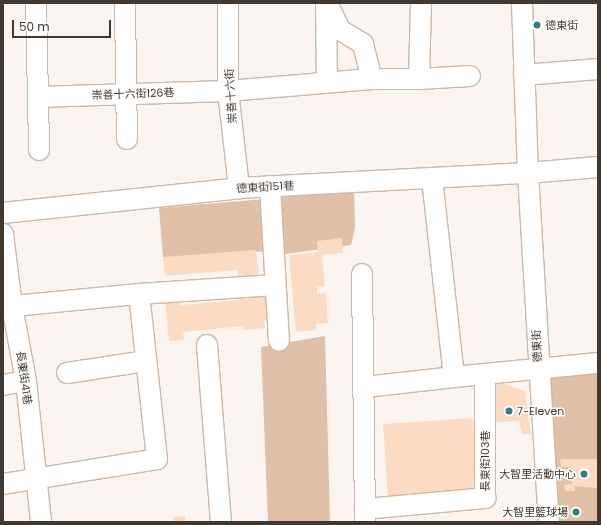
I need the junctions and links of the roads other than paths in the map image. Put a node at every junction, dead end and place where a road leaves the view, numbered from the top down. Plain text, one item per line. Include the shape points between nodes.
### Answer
1 (36, 3) edge
2 (125, 3) edge
3 (228, 3) edge
4 (326, 3) edge
5 (421, 3) edge
6 (522, 3) edge
7 (598, 69) edge
8 (524, 75) junction
9 (470, 76) dead end
10 (372, 79) junction
11 (419, 79) junction
12 (327, 82) junction
13 (228, 91) junction
14 (126, 94) junction
15 (38, 97) junction
16 (128, 139) dead end
17 (38, 150) dead end
18 (598, 167) edge
19 (528, 173) junction
20 (432, 178) junction
21 (270, 186) junction
22 (239, 188) junction
23 (3, 213) edge
24 (3, 234) edge
25 (362, 274) dead end
26 (275, 285) junction
27 (139, 294) junction
28 (8, 306) edge
29 (278, 341) dead end
30 (207, 345) dead end
31 (145, 361) junction
32 (598, 363) edge
33 (539, 369) junction
34 (67, 373) dead end
35 (484, 374) junction
36 (454, 377) junction
37 (26, 382) junction
38 (3, 385) edge
39 (365, 387) junction
40 (36, 479) junction
41 (3, 484) edge
42 (365, 515) edge
43 (41, 522) edge
44 (221, 522) edge
45 (549, 522) edge

1 - 15 street
2 - 14 street
3 - 13 street, 崇善十六街
4 - 10 street via 340,30 363,44
4 - 12 street
5 - 11 street
6 - 8 street, 德東街
7 - 8 street
8 - 19 street, 德東街
9 - 11 street, 崇善十六街126巷
10 - 11 street, 崇善十六街126巷
10 - 12 street, 崇善十六街126巷
12 - 13 street, 崇善十六街126巷
13 - 14 street, 崇善十六街126巷
13 - 22 street, 崇善十六街
14 - 15 street, 崇善十六街126巷
14 - 16 street
15 - 17 street
18 - 19 street, 德東街151巷
19 - 20 street, 德東街151巷
19 - 33 street, 德東街
20 - 21 street, 德東街151巷
20 - 36 street
21 - 22 street, 德東街151巷
21 - 26 street
22 - 23 street, 德東街151巷
24 - 28 street, 長東街41巷
25 - 39 street, 長東街103巷
26 - 27 street
26 - 29 street
27 - 28 street
27 - 31 street
28 - 37 street, 長東街41巷
30 - 44 street
31 - 34 street
31 - 40 street via 157,460
32 - 33 street
33 - 35 street
33 - 45 street, 德東街
35 - 36 street
35 - 42 street, 長東街103巷 via 485,498
36 - 39 street
37 - 38 street
37 - 40 street, 長東街41巷
39 - 42 street, 長東街103巷
40 - 41 street
40 - 43 street, 長東街41巷

